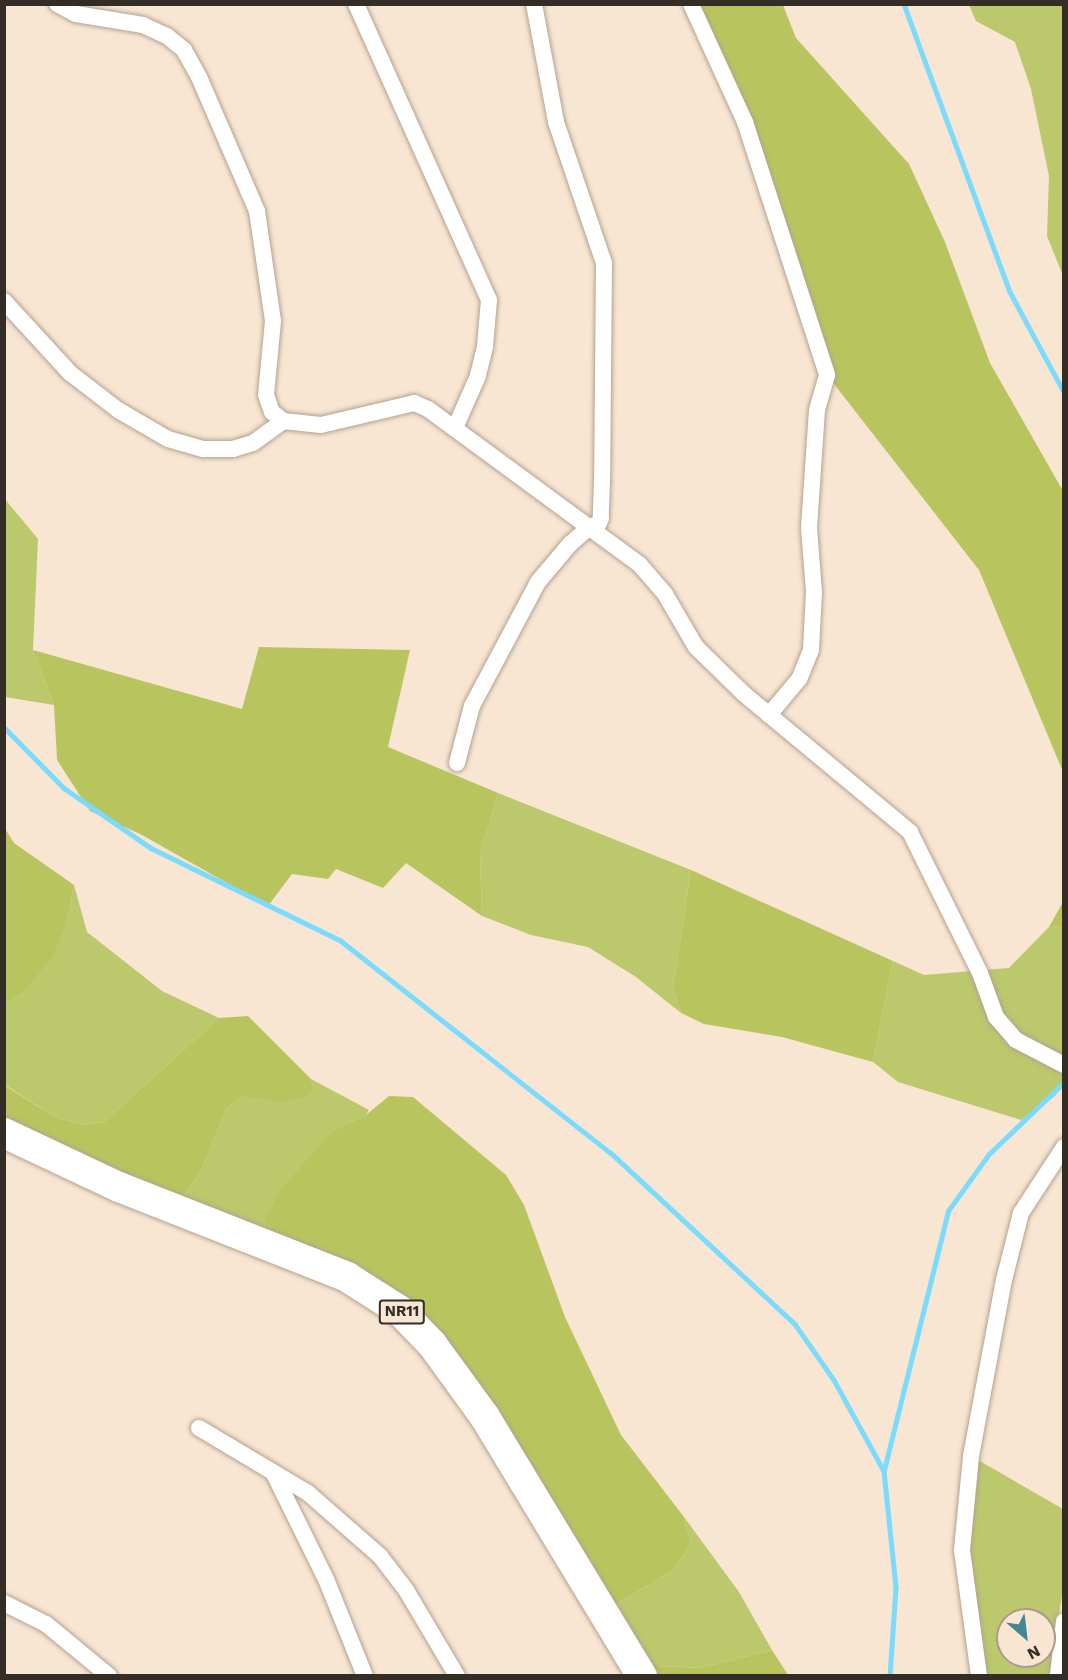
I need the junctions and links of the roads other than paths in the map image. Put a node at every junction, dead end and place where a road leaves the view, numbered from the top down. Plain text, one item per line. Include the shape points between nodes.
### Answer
1 (57, 4) edge
2 (356, 4) edge
3 (534, 4) edge
4 (692, 4) edge
5 (4, 301) edge
6 (283, 421) junction
7 (455, 428) junction
8 (593, 528) junction
9 (769, 715) junction
10 (457, 763) dead end
11 (1064, 1065) edge
12 (4, 1133) edge
13 (1064, 1147) edge
14 (199, 1428) dead end
15 (274, 1474) junction
16 (4, 1603) edge
17 (1064, 1622) edge
18 (109, 1676) edge
19 (366, 1676) edge
20 (457, 1676) edge
21 (642, 1676) edge
22 (979, 1676) edge
23 (1058, 1676) edge

1 - 6 street via 76,14 143,26 167,36 184,50 194,68 256,211 273,321 266,395 272,412
2 - 7 street via 487,292 485,347 478,376
3 - 8 street via 556,122 604,263 602,500
4 - 9 street via 745,122 827,375 817,410 809,528 814,592 811,650 799,679
5 - 6 street via 70,373 118,410 168,439 204,449 233,449 253,443
6 - 7 street via 321,425 414,403
7 - 8 street
8 - 9 street via 640,564 665,594 696,647
8 - 10 street via 570,544 538,582 472,706
9 - 11 street via 910,832 980,973 996,1017 1016,1040
12 - 21 highway, NR11 via 119,1187 347,1277 399,1310 432,1344 474,1401
13 - 22 street via 1021,1214 1004,1280 971,1456 962,1550
14 - 15 street
15 - 19 street via 313,1550
15 - 20 street via 308,1493 380,1556 406,1590
16 - 18 street via 46,1624
17 - 23 street

